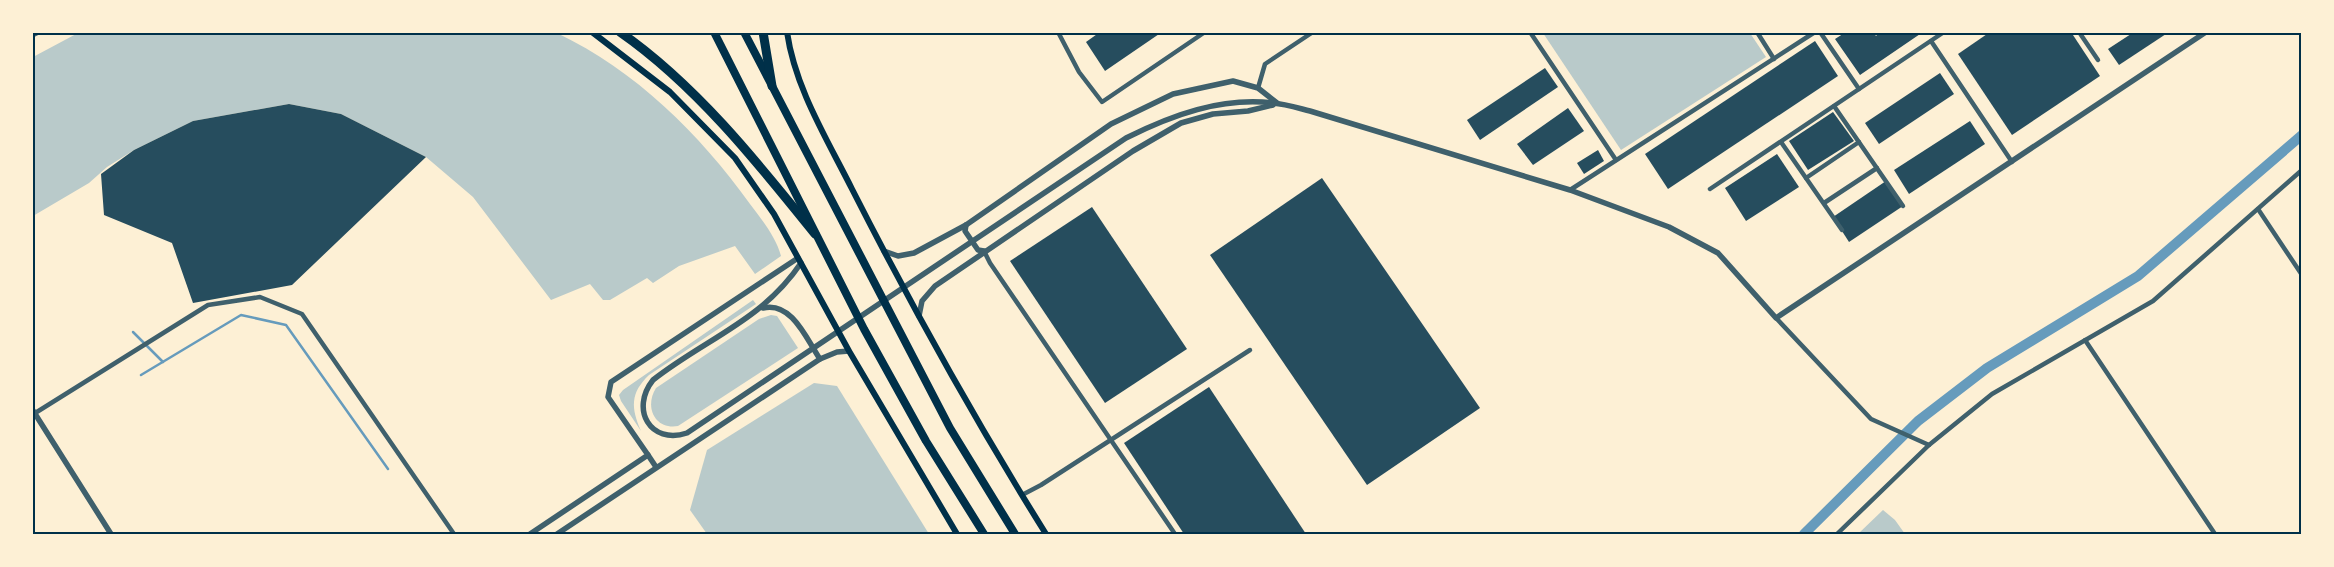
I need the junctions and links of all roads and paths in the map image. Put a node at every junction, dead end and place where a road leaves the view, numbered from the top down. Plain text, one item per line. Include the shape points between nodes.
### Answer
1 (38, 32) edge
2 (592, 32) edge
3 (620, 32) edge
4 (714, 32) edge
5 (744, 32) edge
6 (763, 32) edge
7 (787, 32) edge
8 (1058, 32) edge
9 (1205, 32) edge
10 (1313, 32) edge
11 (1530, 32) edge
12 (1757, 32) edge
13 (1815, 32) edge
14 (1820, 32) edge
15 (1944, 32) edge
16 (2079, 32) edge
17 (2206, 32) edge
18 (32, 35) edge
19 (1931, 41) junction
20 (1774, 59) junction
21 (2098, 60) dead end
22 (772, 86) junction
23 (1258, 88) junction
24 (1859, 89) junction
25 (1278, 104) junction
26 (1834, 106) junction
27 (1781, 142) junction
28 (1859, 142) junction
29 (1616, 160) junction
30 (2012, 162) junction
31 (1877, 168) junction
32 (2302, 170) edge
33 (1806, 178) junction
34 (1710, 189) dead end
35 (1570, 190) junction
36 (1824, 203) junction
37 (1903, 206) dead end
38 (2258, 210) junction
39 (966, 225) junction
40 (1842, 230) dead end
41 (815, 234) junction
42 (884, 251) junction
43 (984, 251) junction
44 (799, 261) junction
45 (2302, 275) edge
46 (761, 309) junction
47 (919, 316) junction
48 (1776, 318) junction
49 (2085, 340) junction
50 (1250, 350) dead end
51 (849, 351) junction
52 (820, 360) junction
53 (33, 412) edge
54 (1110, 438) junction
55 (1930, 445) junction
56 (648, 455) junction
57 (656, 467) junction
58 (1022, 495) junction
59 (111, 534) edge
60 (454, 534) edge
61 (530, 534) edge
62 (557, 534) edge
63 (957, 534) edge
64 (984, 534) edge
65 (1015, 534) edge
66 (1046, 534) edge
67 (1175, 534) edge
68 (1837, 534) edge
69 (2215, 534) edge

1 - 18 street
2 - 44 main road via 670,92 735,158 774,214
3 - 41 highway via 723,126
4 - 41 highway
5 - 22 highway
6 - 22 highway
7 - 42 main road via 805,94
8 - 9 street via 1079,72 1102,102
10 - 23 street via 1265,64
11 - 29 street
12 - 20 street
13 - 20 street
14 - 24 street
15 - 19 street
16 - 21 street
17 - 30 street
19 - 24 street
19 - 30 street
20 - 29 street
22 - 65 highway via 950,428
23 - 25 street
23 - 39 street via 1233,81 1173,94 1111,124
24 - 26 street
25 - 35 street
25 - 43 street via 1213,114 1182,124 1133,151
25 - 46 street via 1225,104 1195,110 1161,121 1126,138 687,433 677,436 660,433 647,421 644,413 644,394 653,380
26 - 27 street
26 - 28 street
27 - 33 street
27 - 34 street
28 - 31 street
28 - 33 street
29 - 35 street
30 - 48 street
31 - 36 street
31 - 37 street
32 - 38 street
33 - 36 street
35 - 48 street via 1670,227 1718,253
36 - 40 street
38 - 45 street
38 - 49 street via 2153,300
39 - 42 street via 914,253 898,256
39 - 43 street via 965,231 978,250
41 - 64 highway via 921,433
42 - 47 main road
43 - 47 street via 935,286 922,301
43 - 54 street
44 - 46 street via 789,281
44 - 51 main road
44 - 56 street via 611,382 608,397
46 - 52 street via 771,306 787,313 796,321
47 - 58 main road
48 - 55 street via 1871,419
49 - 55 street via 1992,394
49 - 69 street
50 - 54 street
51 - 52 street via 837,352
51 - 63 main road
52 - 57 street
53 - 59 street
53 - 60 street via 208,305 260,296 302,314
54 - 58 street
54 - 67 street
55 - 68 street
56 - 57 street
56 - 61 street
57 - 62 street
58 - 66 main road

